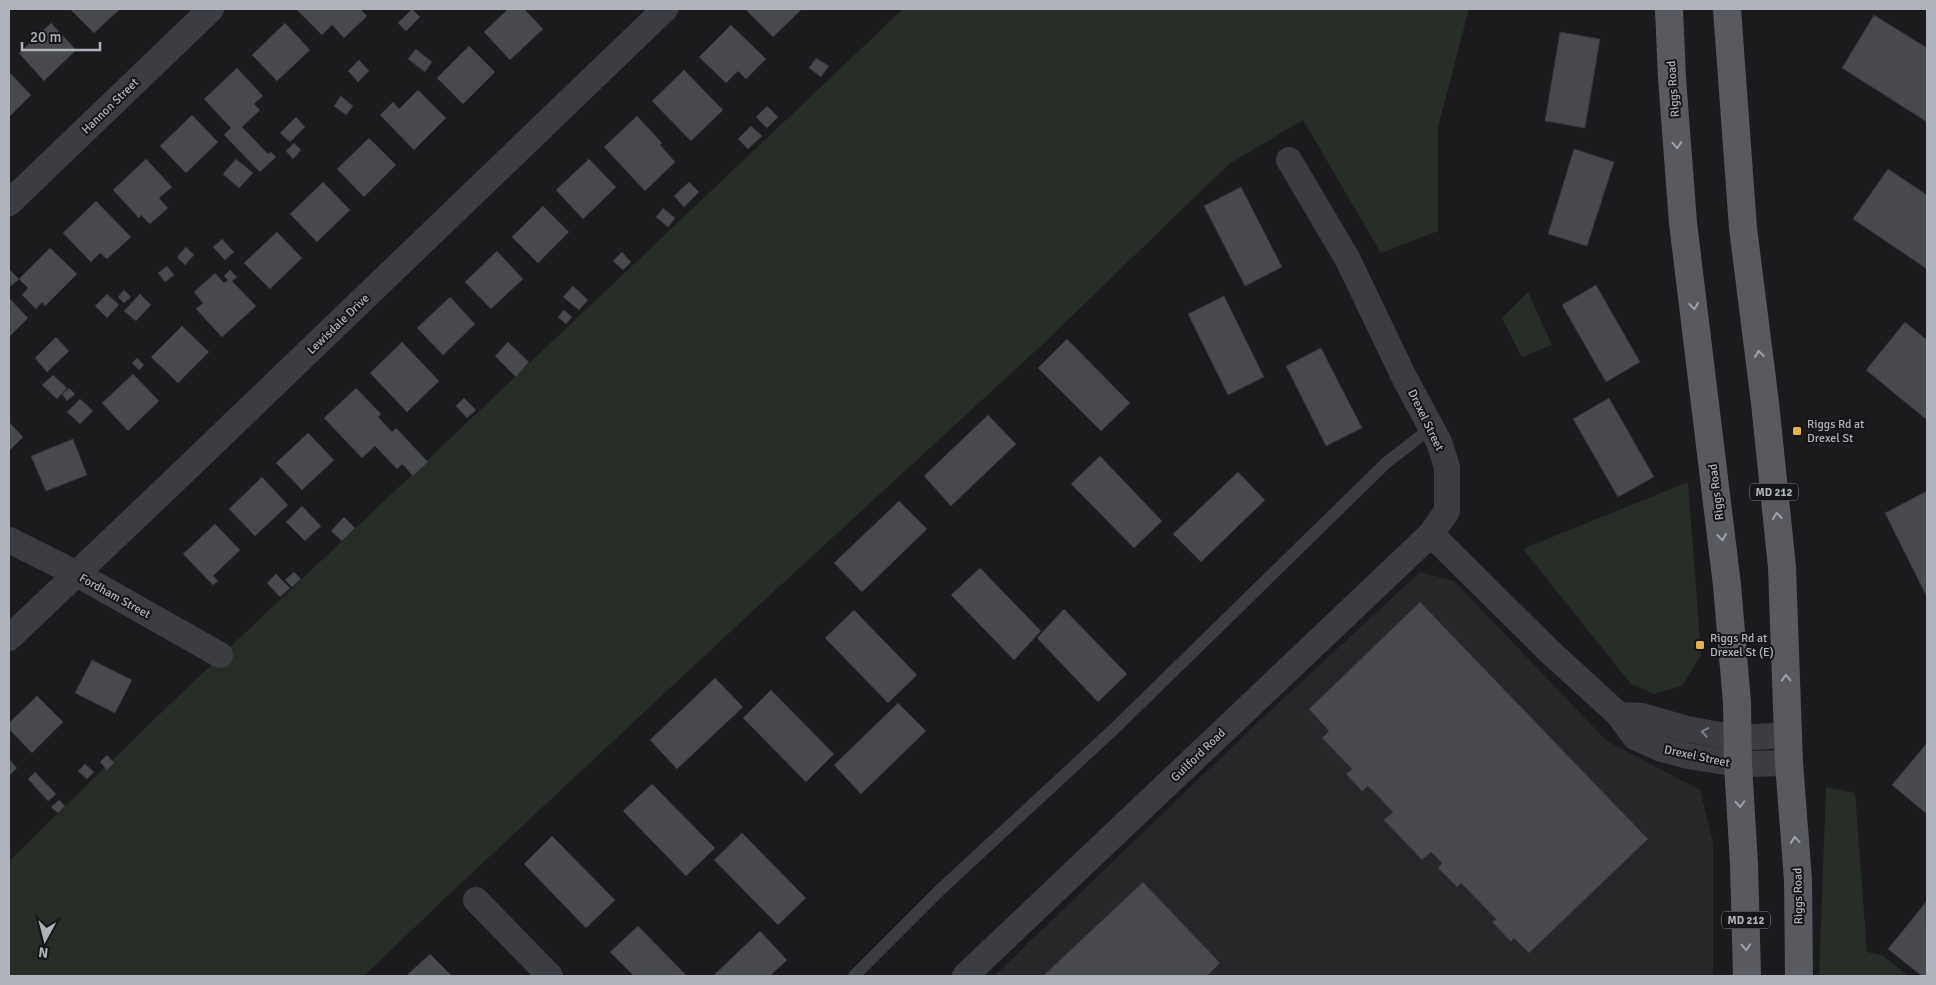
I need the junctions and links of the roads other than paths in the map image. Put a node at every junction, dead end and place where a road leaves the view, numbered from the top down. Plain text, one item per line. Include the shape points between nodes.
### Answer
1 (211, 9) edge
2 (665, 9) edge
3 (1669, 9) edge
4 (1728, 9) edge
5 (1289, 160) dead end
6 (9, 203) edge
7 (1431, 428) junction
8 (1431, 534) junction
9 (9, 540) edge
10 (77, 574) junction
11 (9, 638) edge
12 (220, 655) dead end
13 (1618, 715) junction
14 (1788, 735) junction
15 (1737, 738) junction
16 (1789, 763) junction
17 (1738, 764) junction
18 (476, 900) dead end
19 (550, 976) edge
20 (854, 976) edge
21 (965, 976) edge
22 (1747, 976) edge
23 (1798, 976) edge

1 - 6 street, Hannon Street
2 - 10 street, Lewisdale Drive
3 -> 15 main road, Riggs Road / MD 212 via 1683,223 1727,585
14 -> 4 main road, Riggs Road / MD 212 via 1782,567 1743,228
5 - 7 street, Drexel Street via 1347,258
7 - 8 street, Drexel Street via 1447,467 1447,511
7 - 20 lane via 1386,463 1114,729 940,890
8 - 13 street, Drexel Street via 1549,652
8 - 21 street, Guilford Road
9 - 10 street, Fordham Street
10 - 11 street, Lewisdale Drive
10 - 12 street, Fordham Street
15 -> 13 street, Drexel Street via 1687,729 1642,716
13 - 17 street, Drexel Street via 1635,737 1662,749
14 - 15 street, Drexel Street
14 - 16 main road, Riggs Road / MD 212
15 - 17 main road, Riggs Road / MD 212
16 - 17 street, Drexel Street
23 -> 16 main road, Riggs Road / MD 212 via 1798,880
17 -> 22 main road, Riggs Road / MD 212
18 - 19 street

